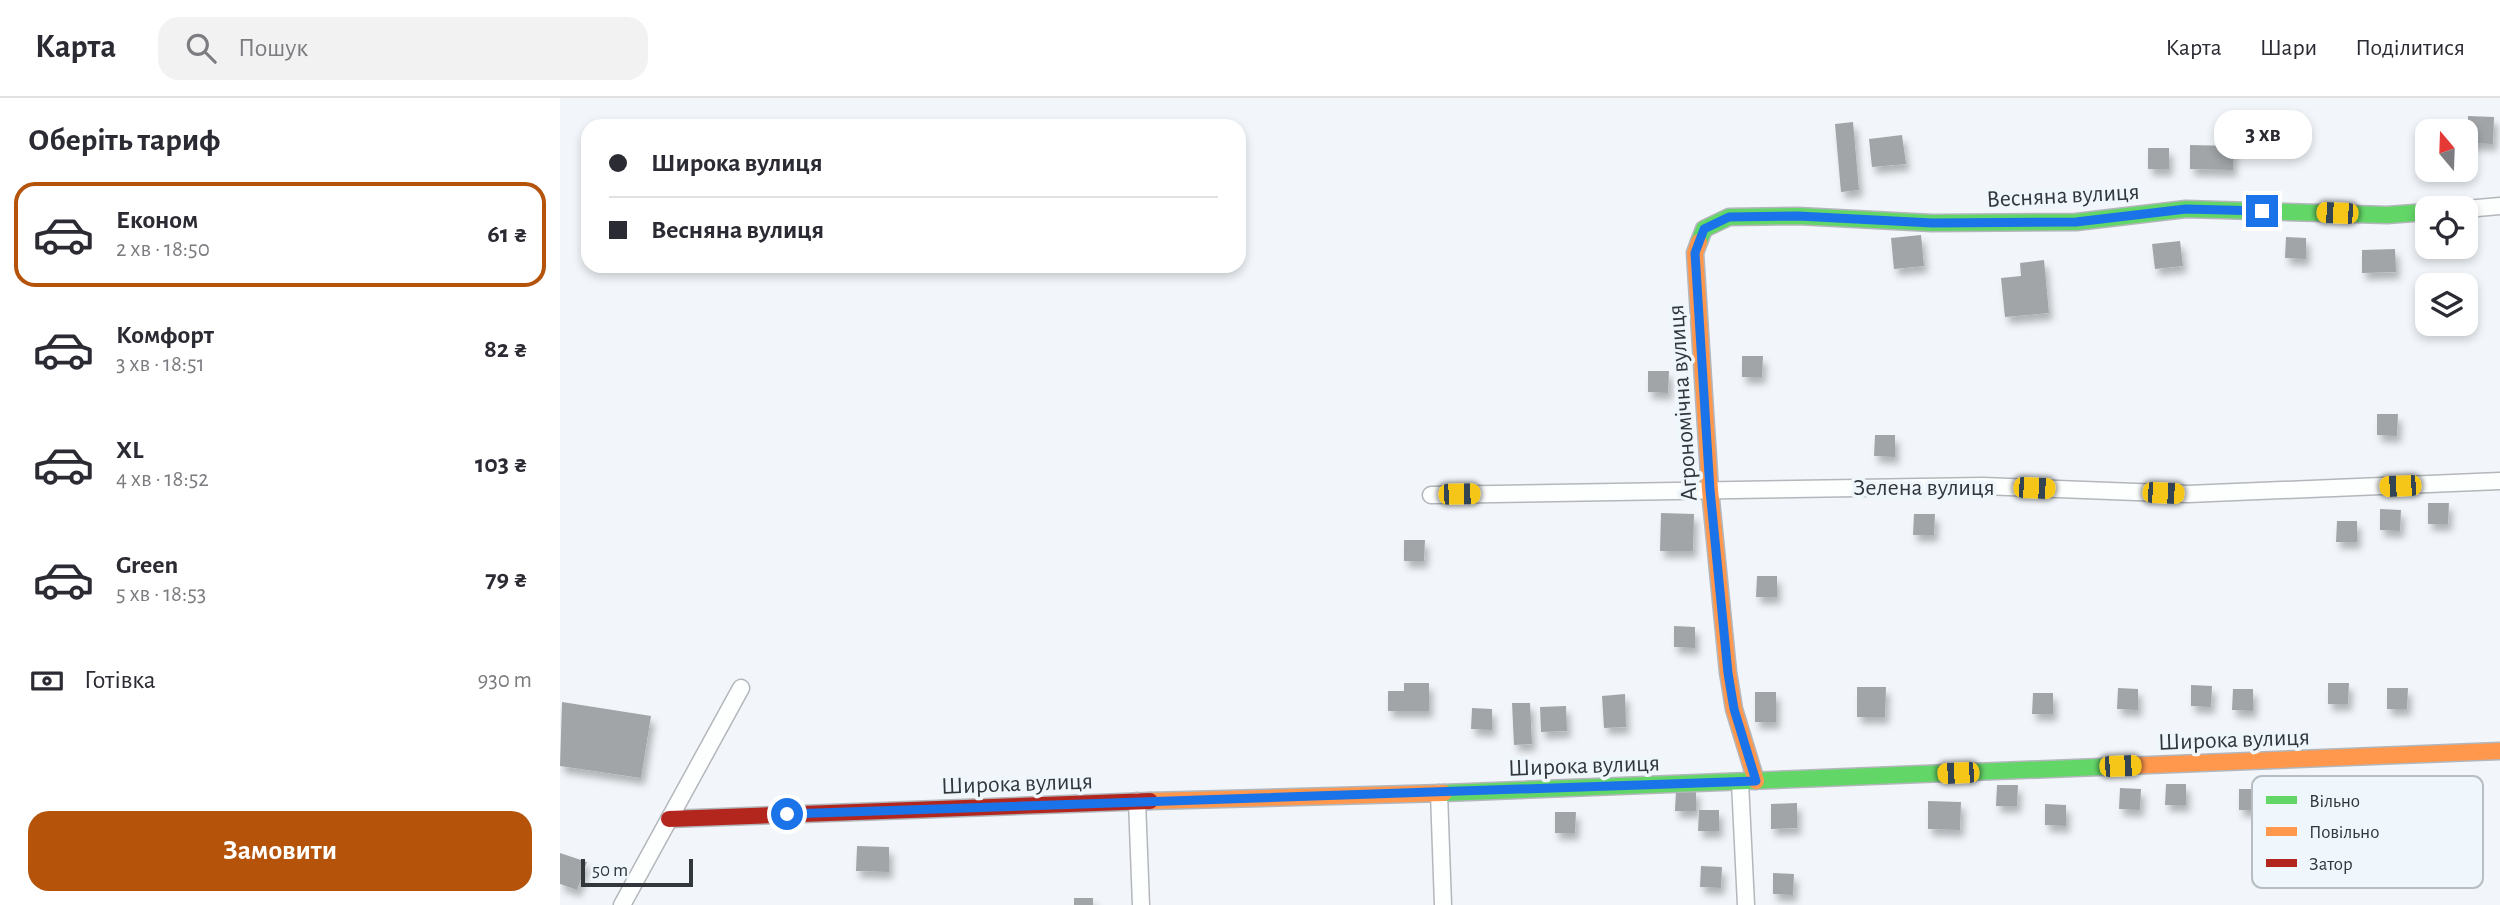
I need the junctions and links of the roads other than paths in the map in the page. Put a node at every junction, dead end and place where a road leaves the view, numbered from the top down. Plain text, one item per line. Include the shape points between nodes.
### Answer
1 (2500, 206) edge
2 (2478, 208) edge
3 (2415, 213) edge
4 (1704, 229) joint
5 (2500, 481) edge
6 (1710, 490) junction
7 (1431, 495) dead end
8 (741, 688) dead end
9 (2500, 751) edge
10 (1748, 781) junction
11 (1438, 793) junction
12 (1138, 801) junction
13 (670, 819) junction
14 (622, 905) edge
15 (1141, 905) edge
16 (1444, 905) edge
17 (1746, 905) edge

1 - 2 street
3 - 4 street, Весняна вулиця via 2186,209 2076,222 1932,223 1729,217
4 - 6 street, Агрономічна вулиця via 1695,253
5 - 6 street, Зелена вулиця via 2188,494 1983,486
6 - 7 street, Зелена вулиця
6 - 10 street, Агрономічна вулиця via 1728,673
8 - 13 street
9 - 10 street, Широка вулиця
10 - 11 street, Широка вулиця
10 - 17 street, Агрономічна вулиця
11 - 12 street, Широка вулиця
11 - 16 street
12 - 13 street, Широка вулиця
12 - 15 street
13 - 14 street

